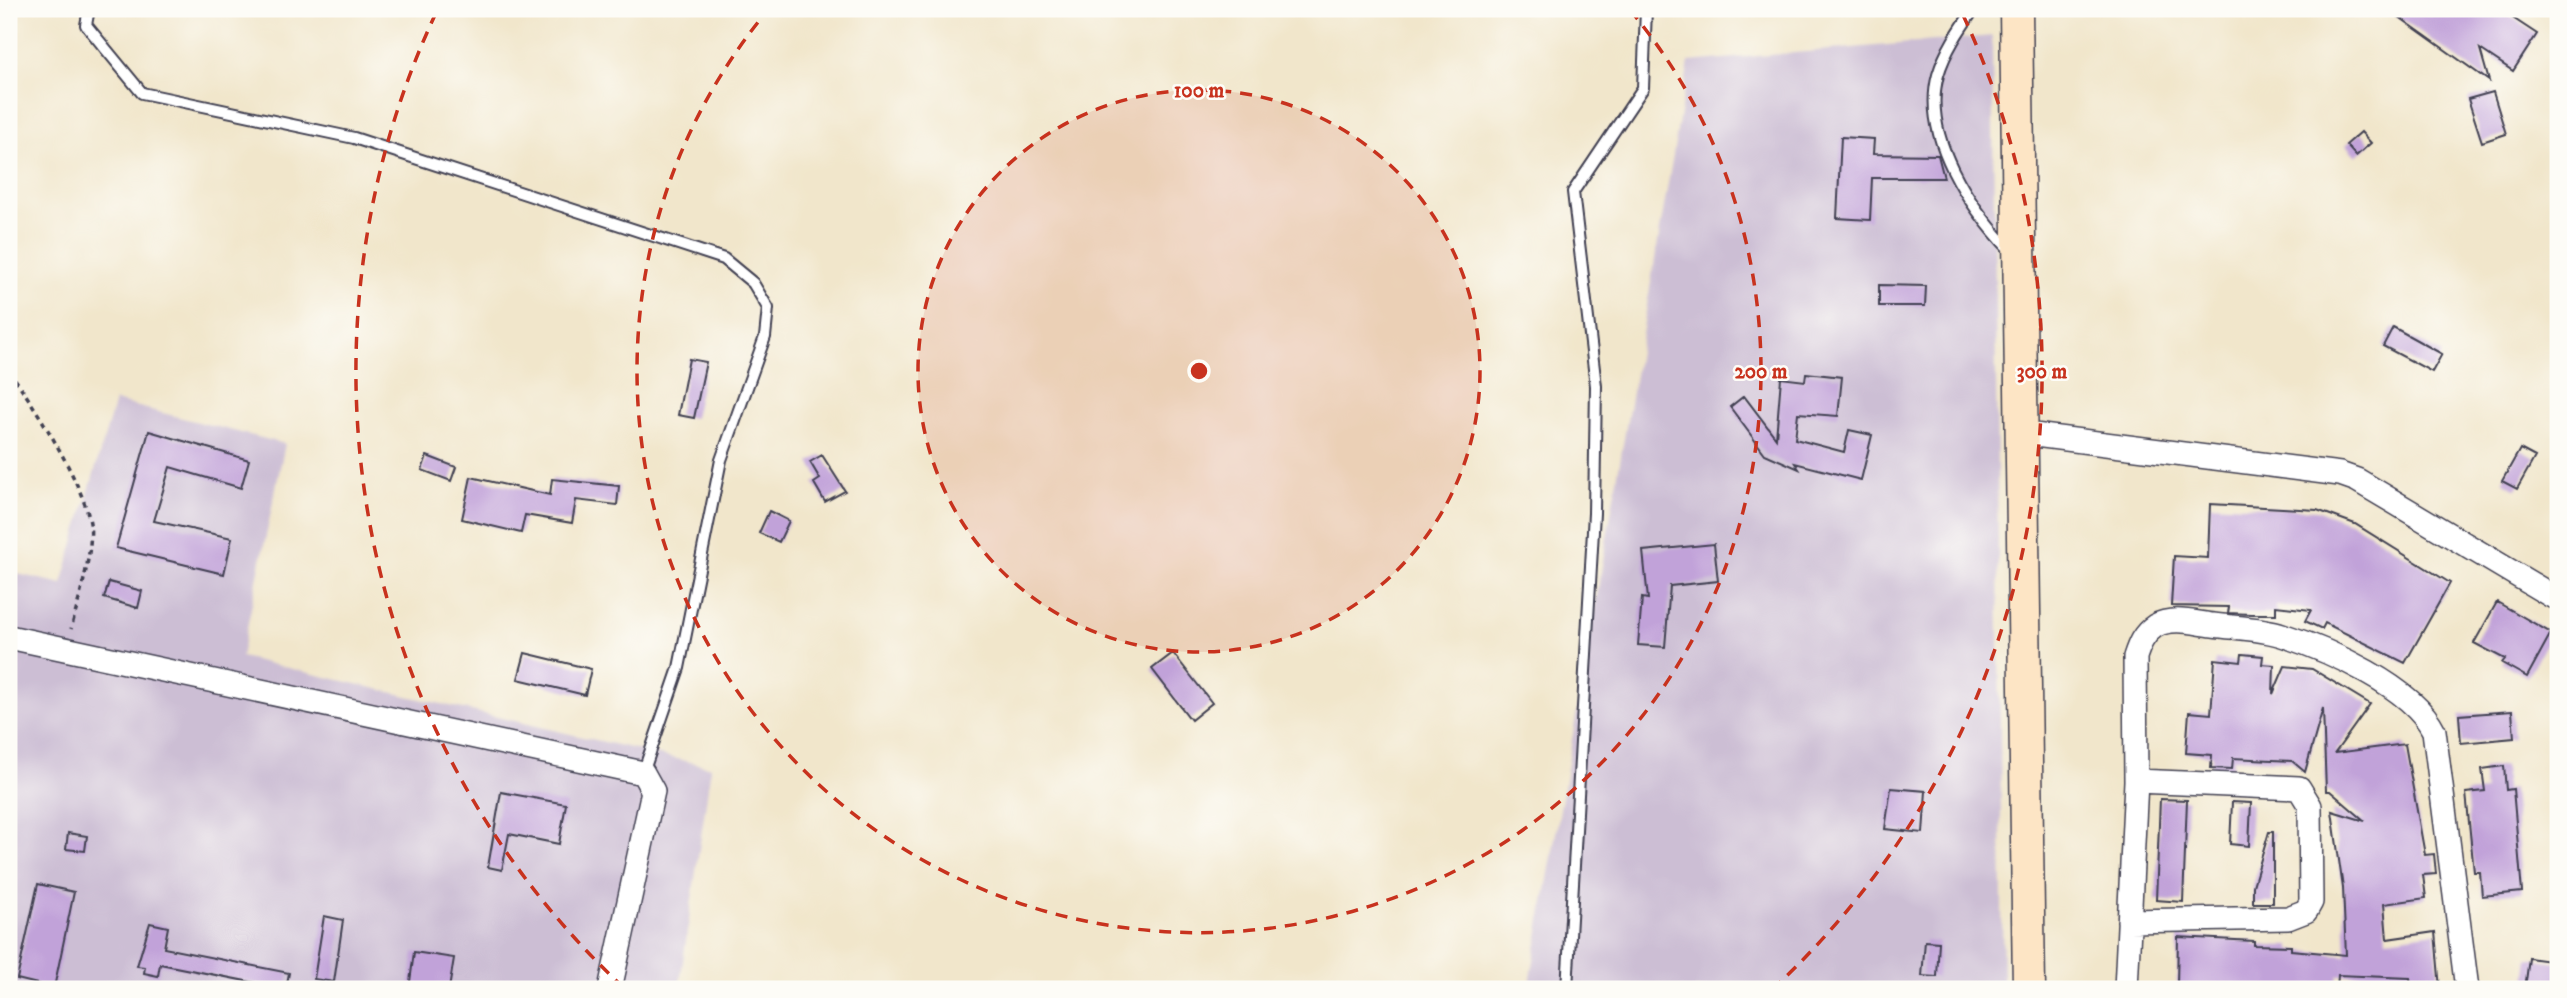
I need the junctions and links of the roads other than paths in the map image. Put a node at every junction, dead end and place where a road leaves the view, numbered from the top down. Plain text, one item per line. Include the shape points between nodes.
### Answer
1 (89, 9) edge
2 (1646, 9) edge
3 (1973, 9) edge
4 (2016, 9) edge
5 (2018, 257) junction
6 (2019, 433) junction
7 (2552, 596) dead end
8 (9, 637) edge
9 (643, 773) junction
10 (2136, 781) junction
11 (2129, 921) junction
12 (610, 989) edge
13 (1567, 989) edge
14 (2029, 989) edge
15 (2126, 989) edge
16 (2467, 989) edge

1 - 9 lane via 86,24 142,93 354,138 724,259 753,283 768,308 765,337 721,460 678,668
2 - 13 lane via 1643,89 1573,192 1596,386 1594,513
3 - 5 lane via 1956,33 1938,75 1939,128 1950,168
4 - 5 main road
5 - 6 main road
6 - 7 street via 2340,474
6 - 14 main road
8 - 9 street
9 - 12 street via 653,791
10 - 11 street
10 - 11 street via 2299,788 2310,806 2311,902 2306,911 2288,918
10 - 16 street via 2135,657 2141,640 2156,626 2176,621 2280,634 2386,684 2418,708 2434,731
11 - 15 street

